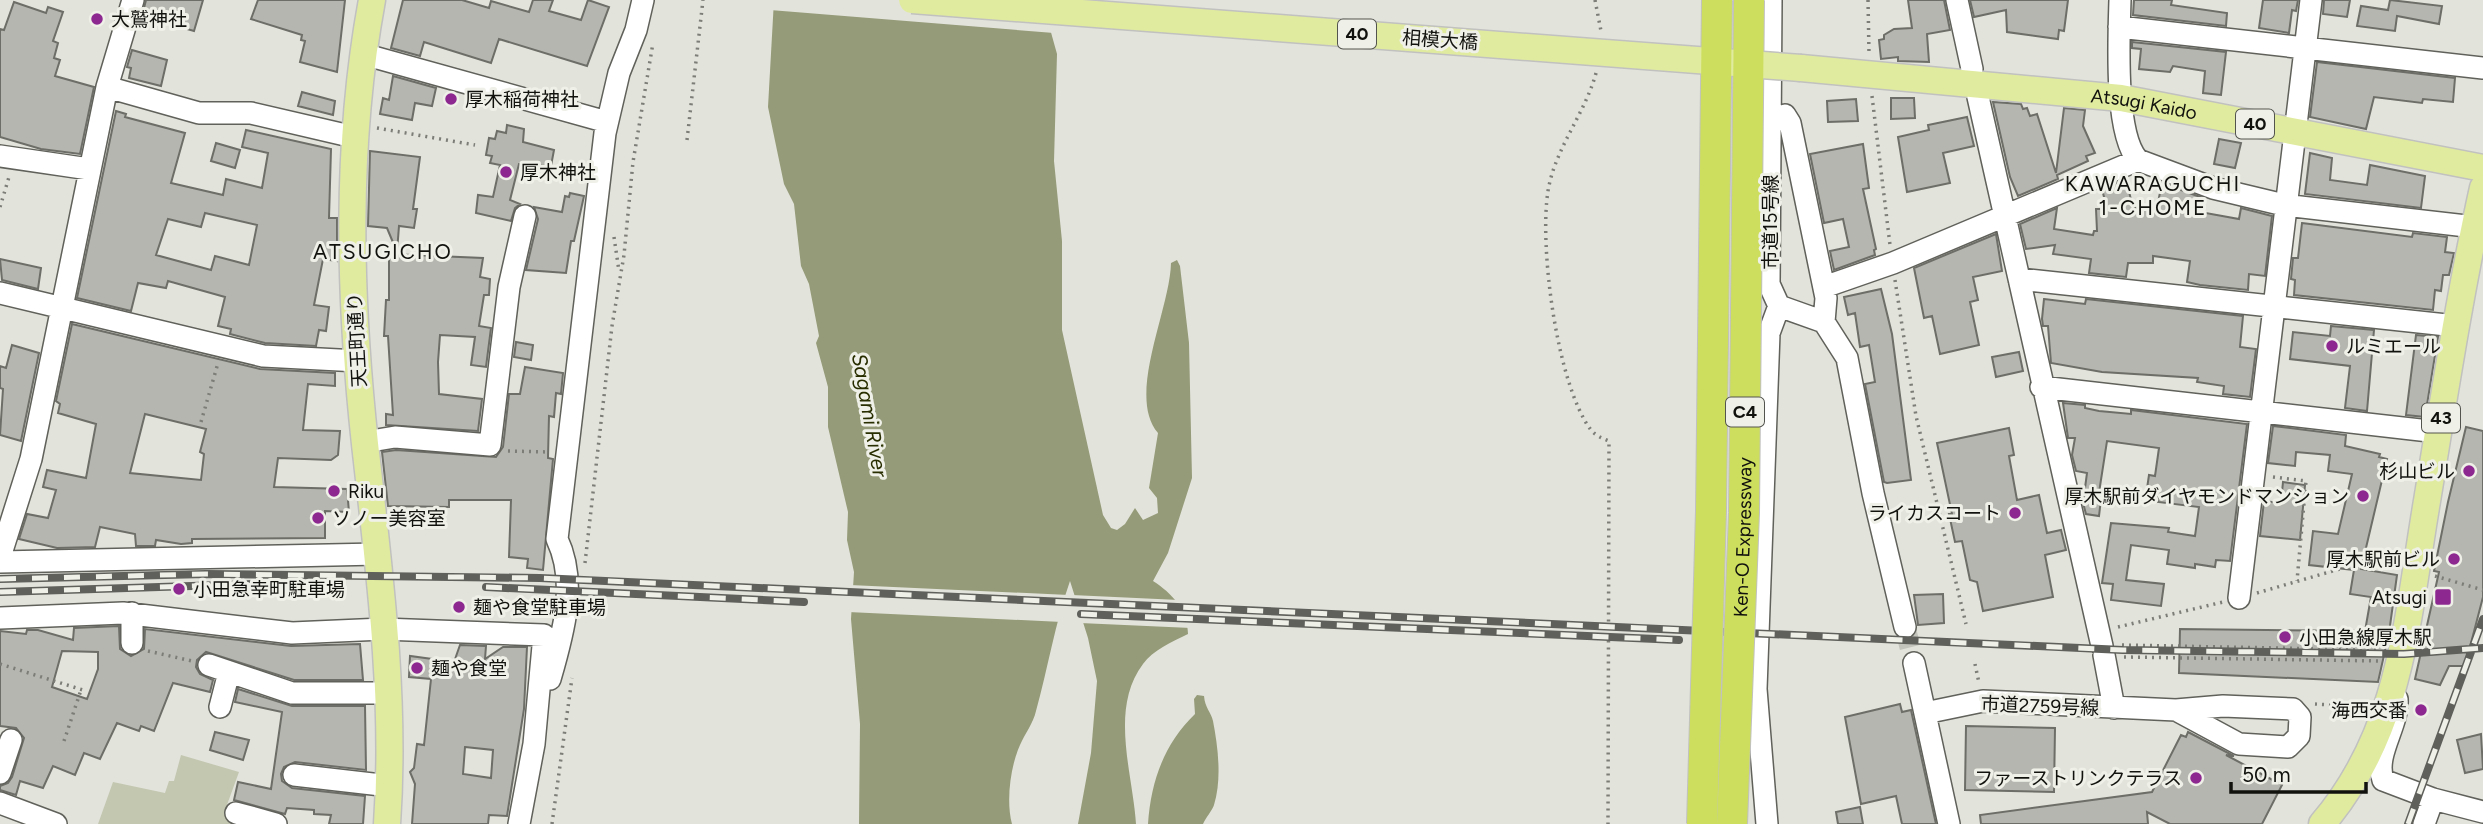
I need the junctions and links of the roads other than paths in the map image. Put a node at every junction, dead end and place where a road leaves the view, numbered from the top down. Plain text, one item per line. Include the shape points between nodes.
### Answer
1 (133, 0) edge
2 (372, 0) edge
3 (643, 0) edge
4 (912, 0) edge
5 (1717, 0) edge
6 (1749, 0) edge
7 (1772, 0) edge
8 (1957, 0) edge
9 (2120, 0) edge
10 (2311, 0) edge
11 (2119, 27) junction
12 (2305, 48) junction
13 (363, 54) junction
14 (1801, 68) joint
15 (2483, 68) edge
16 (1972, 69) dead end
17 (107, 87) junction
18 (1978, 97) dead end
19 (2121, 98) junction
20 (1785, 115) dead end
21 (607, 122) junction
22 (2294, 131) junction
23 (364, 132) junction
24 (7, 157) edge
25 (2138, 160) junction
26 (2483, 168) edge
27 (89, 169) junction
28 (2483, 188) edge
29 (2284, 205) junction
30 (525, 216) dead end
31 (2004, 216) junction
32 (2474, 227) junction
33 (2019, 279) junction
34 (1824, 288) junction
35 (0, 293) edge
36 (1780, 306) junction
37 (2273, 307) junction
38 (62, 309) junction
39 (1824, 322) junction
40 (2456, 326) junction
41 (358, 361) junction
42 (2041, 387) junction
43 (2261, 413) junction
44 (2438, 432) junction
45 (365, 442) junction
46 (378, 554) junction
47 (0, 559) edge
48 (2239, 598) dead end
49 (132, 613) junction
50 (0, 618) edge
51 (1905, 627) tunnel mouth
52 (383, 629) junction
53 (132, 643) road end
54 (1914, 663) tunnel mouth
55 (209, 665) road end
56 (229, 672) junction
57 (2392, 672) junction
58 (387, 693) junction
59 (540, 694) junction
60 (218, 705) dead end
61 (2223, 706) junction
62 (2262, 707) junction
63 (2114, 708) junction
64 (2176, 710) junction
65 (1925, 713) junction
66 (2216, 731) junction
67 (11, 740) dead end
68 (2261, 746) junction
69 (0, 772) edge
70 (294, 775) dead end
71 (2383, 780) junction
72 (390, 786) junction
73 (2345, 795) junction
74 (2433, 799) junction
75 (0, 803) edge
76 (2482, 809) edge
77 (236, 813) dead end
78 (56, 824) edge
79 (276, 824) edge
80 (387, 824) edge
81 (519, 824) edge
82 (1702, 824) edge
83 (1732, 824) edge
84 (1766, 824) edge
85 (1949, 824) edge
86 (2322, 824) edge
87 (2424, 824) edge

1 - 17 street
2 - 13 main road, 天王町通り
3 - 21 street
4 - 14 main road, 相模大橋 / 40, bridge
5 - 82 highway, Ken-O Expressway / C4, bridge via 1711,524
6 - 83 highway, Ken-O Expressway / C4, bridge via 1744,513
7 - 36 street, 市道15号線 via 1769,285
8 - 16 street
9 - 11 street
10 - 12 street
11 - 12 street
11 - 19 street
12 - 15 street
12 - 22 street
13 - 21 street
13 - 23 main road, 天王町通り
14 - 19 main road, Atsugi Kaido / 40
17 - 23 street via 199,113 251,113
17 - 27 street
18 - 31 street
19 - 22 main road, Atsugi Kaido / 40
19 - 25 street via 2130,147
20 - 34 street
21 - 59 street via 557,538 563,552 566,623 548,686
22 - 26 main road, Atsugi Kaido / 40
22 - 29 street
23 - 41 main road, 天王町通り via 352,247
24 - 27 street
25 - 29 street via 2213,188
25 - 31 street
27 - 38 street
28 - 32 main road, 43
29 - 32 street
29 - 37 street
30 - 45 street via 509,287 490,445 395,437
31 - 33 street
31 - 34 street
32 - 40 main road, 43
33 - 37 street
33 - 42 street
34 - 39 street
35 - 38 street
36 - 39 street
36 - 84 street via 1769,332 1757,636 1756,689
37 - 40 street
37 - 43 street
38 - 41 street via 263,356
38 - 47 street via 31,459
39 - 51 street via 1847,358
40 - 44 main road, 43
41 - 45 main road, 天王町通り
42 - 43 street
42 - 63 street
43 - 44 street
43 - 48 street
44 - 57 main road, 43
45 - 46 main road, 天王町通り
46 - 47 street
46 - 52 main road, 天王町通り
49 - 50 street
49 - 52 street via 292,633
49 - 53 street
52 - 58 main road, 天王町通り
52 - 59 street via 544,635
54 - 65 street
55 - 56 street
56 - 58 street via 292,693
56 - 60 street
57 - 71 street via 2398,710 2381,766
57 - 73 main road, 43 via 2372,750
58 - 72 main road, 天王町通り
59 - 81 street
61 - 62 street, 市道2759号線
61 - 64 street, 市道2759号線
61 - 66 street
62 - 68 street
62 - 68 street, 市道2759号線 via 2293,709 2300,717 2295,743
63 - 64 street, 市道2759号線
63 - 65 street, 市道2759号線 via 1983,701
64 - 66 street
65 - 85 street
66 - 68 street via 2239,744
67 - 69 street
70 - 72 street
71 - 73 street via 2362,784
71 - 74 street
72 - 80 main road, 天王町通り
73 - 86 main road, 43
74 - 76 street
74 - 87 street
75 - 78 street
77 - 79 street

